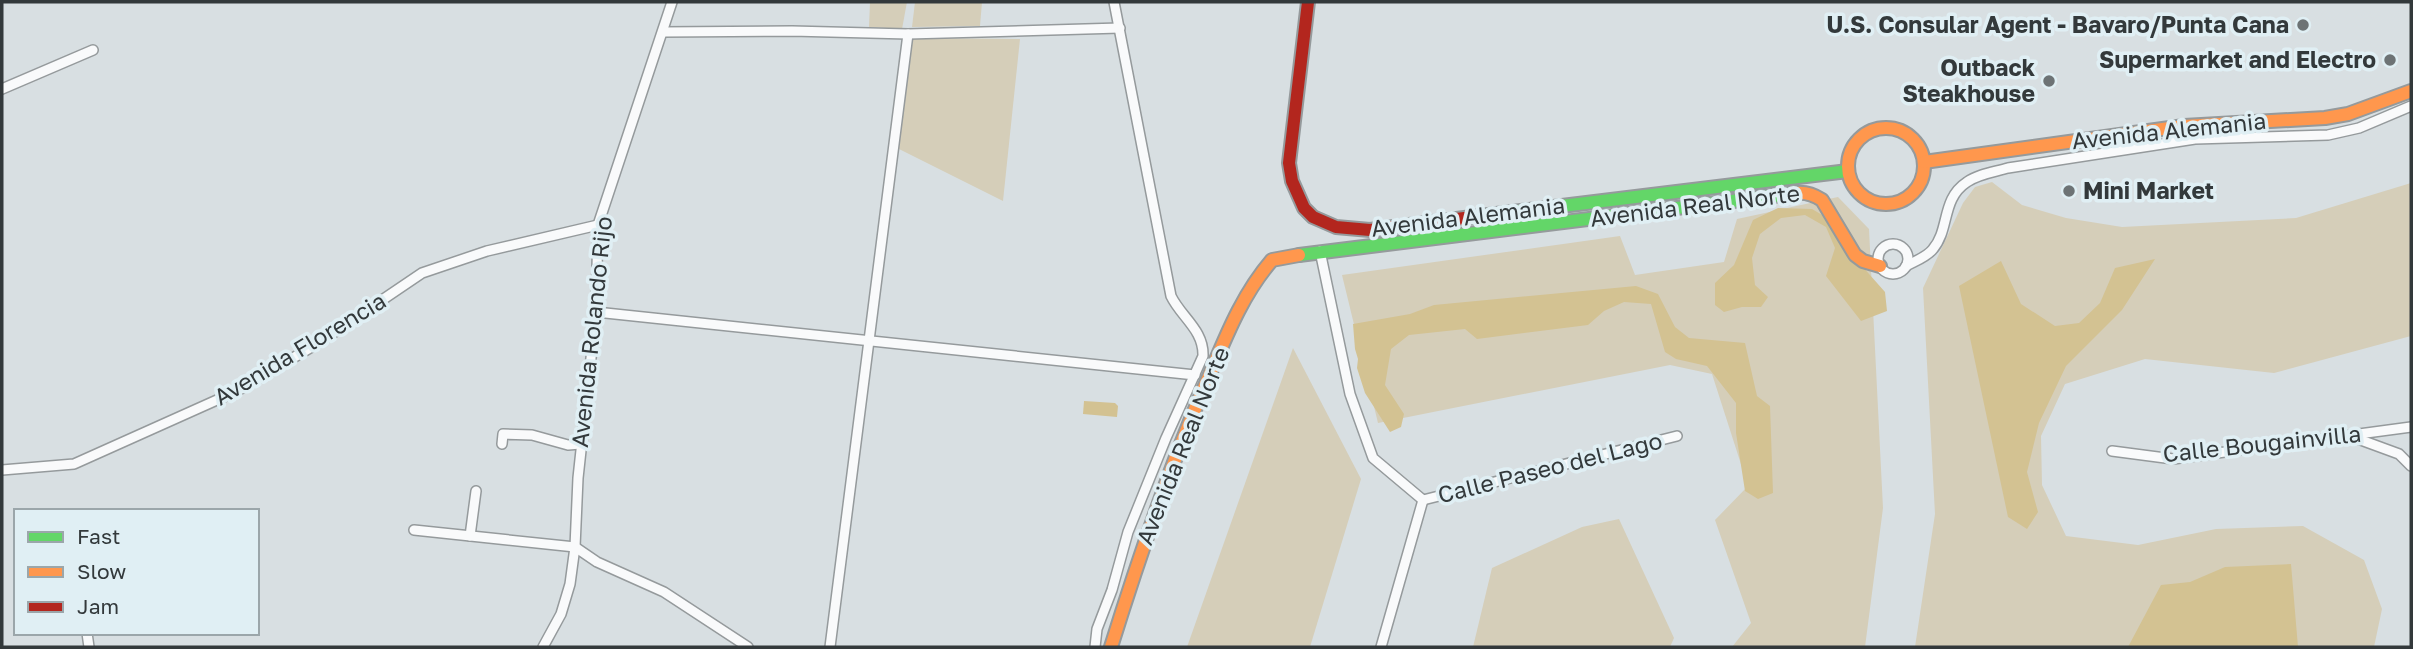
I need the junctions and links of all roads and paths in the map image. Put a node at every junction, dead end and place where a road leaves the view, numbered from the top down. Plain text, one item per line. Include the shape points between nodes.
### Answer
1 (672, 2) edge
2 (1114, 2) edge
3 (1308, 2) edge
4 (1120, 28) junction
5 (663, 32) junction
6 (908, 34) junction
7 (93, 50) dead end
8 (2, 89) edge
9 (2411, 92) edge
10 (2411, 106) edge
11 (1924, 162) junction
12 (1848, 171) junction
13 (598, 225) junction
14 (1320, 251) junction
15 (1907, 253) junction
16 (1922, 257) junction
17 (1879, 260) junction
18 (1906, 266) junction
19 (596, 312) junction
20 (869, 342) junction
21 (1195, 375) junction
22 (2411, 427) edge
23 (1677, 436) dead end
24 (2348, 436) junction
25 (502, 444) dead end
26 (581, 444) junction
27 (2112, 451) dead end
28 (2411, 466) edge
29 (2, 470) edge
30 (476, 491) dead end
31 (1423, 500) junction
32 (414, 530) dead end
33 (470, 536) junction
34 (575, 547) junction
35 (543, 647) edge
36 (748, 647) edge
37 (830, 647) edge
38 (1096, 647) edge
39 (1111, 647) edge
40 (1381, 647) edge

1 - 5 street, Avenida Rolando Rijo
2 - 4 street
3 - 12 street, Avenida Alemania via 1289,163 1300,204 1327,226 1370,230
4 - 6 street
4 - 21 street via 1171,296 1203,346
5 - 6 street
5 - 13 street, Avenida Rolando Rijo
6 - 20 street
7 - 8 street
9 - 11 street, Avenida Alemania via 2325,118 2184,126
10 - 16 street via 2359,128 2328,135 2195,139 1985,174 1957,190 1937,243
11 - 12 street via 1919,183 1895,203 1882,204 1863,196
11 - 12 street via 1916,142 1887,128 1857,141
13 - 19 street, Avenida Rolando Rijo
13 - 29 street, Avenida Florencia via 487,251 422,274 237,391 74,464
14 - 17 street, Avenida Real Norte via 1804,192 1822,199 1853,253 1867,262
14 - 31 street via 1350,394 1373,458
14 - 39 street, Avenida Real Norte via 1272,260 1239,306 1176,452
15 - 16 street
15 - 17 street via 1892,244 1883,248
15 - 18 street
16 - 18 street
17 - 18 street via 1884,271 1894,274
19 - 20 street
19 - 26 street, Avenida Rolando Rijo
20 - 21 street
20 - 37 street
21 - 38 street via 1128,532 1097,629
22 - 24 street, Calle Bougainvilla
23 - 31 street, Calle Paseo del Lago
24 - 27 street, Calle Bougainvilla via 2173,459
24 - 28 street via 2399,454
25 - 26 street via 503,434
26 - 34 street, Avenida Rolando Rijo
30 - 33 street
31 - 40 street
32 - 33 street
33 - 34 street
34 - 35 street, Avenida Rolando Rijo via 561,614
34 - 36 street via 664,592

